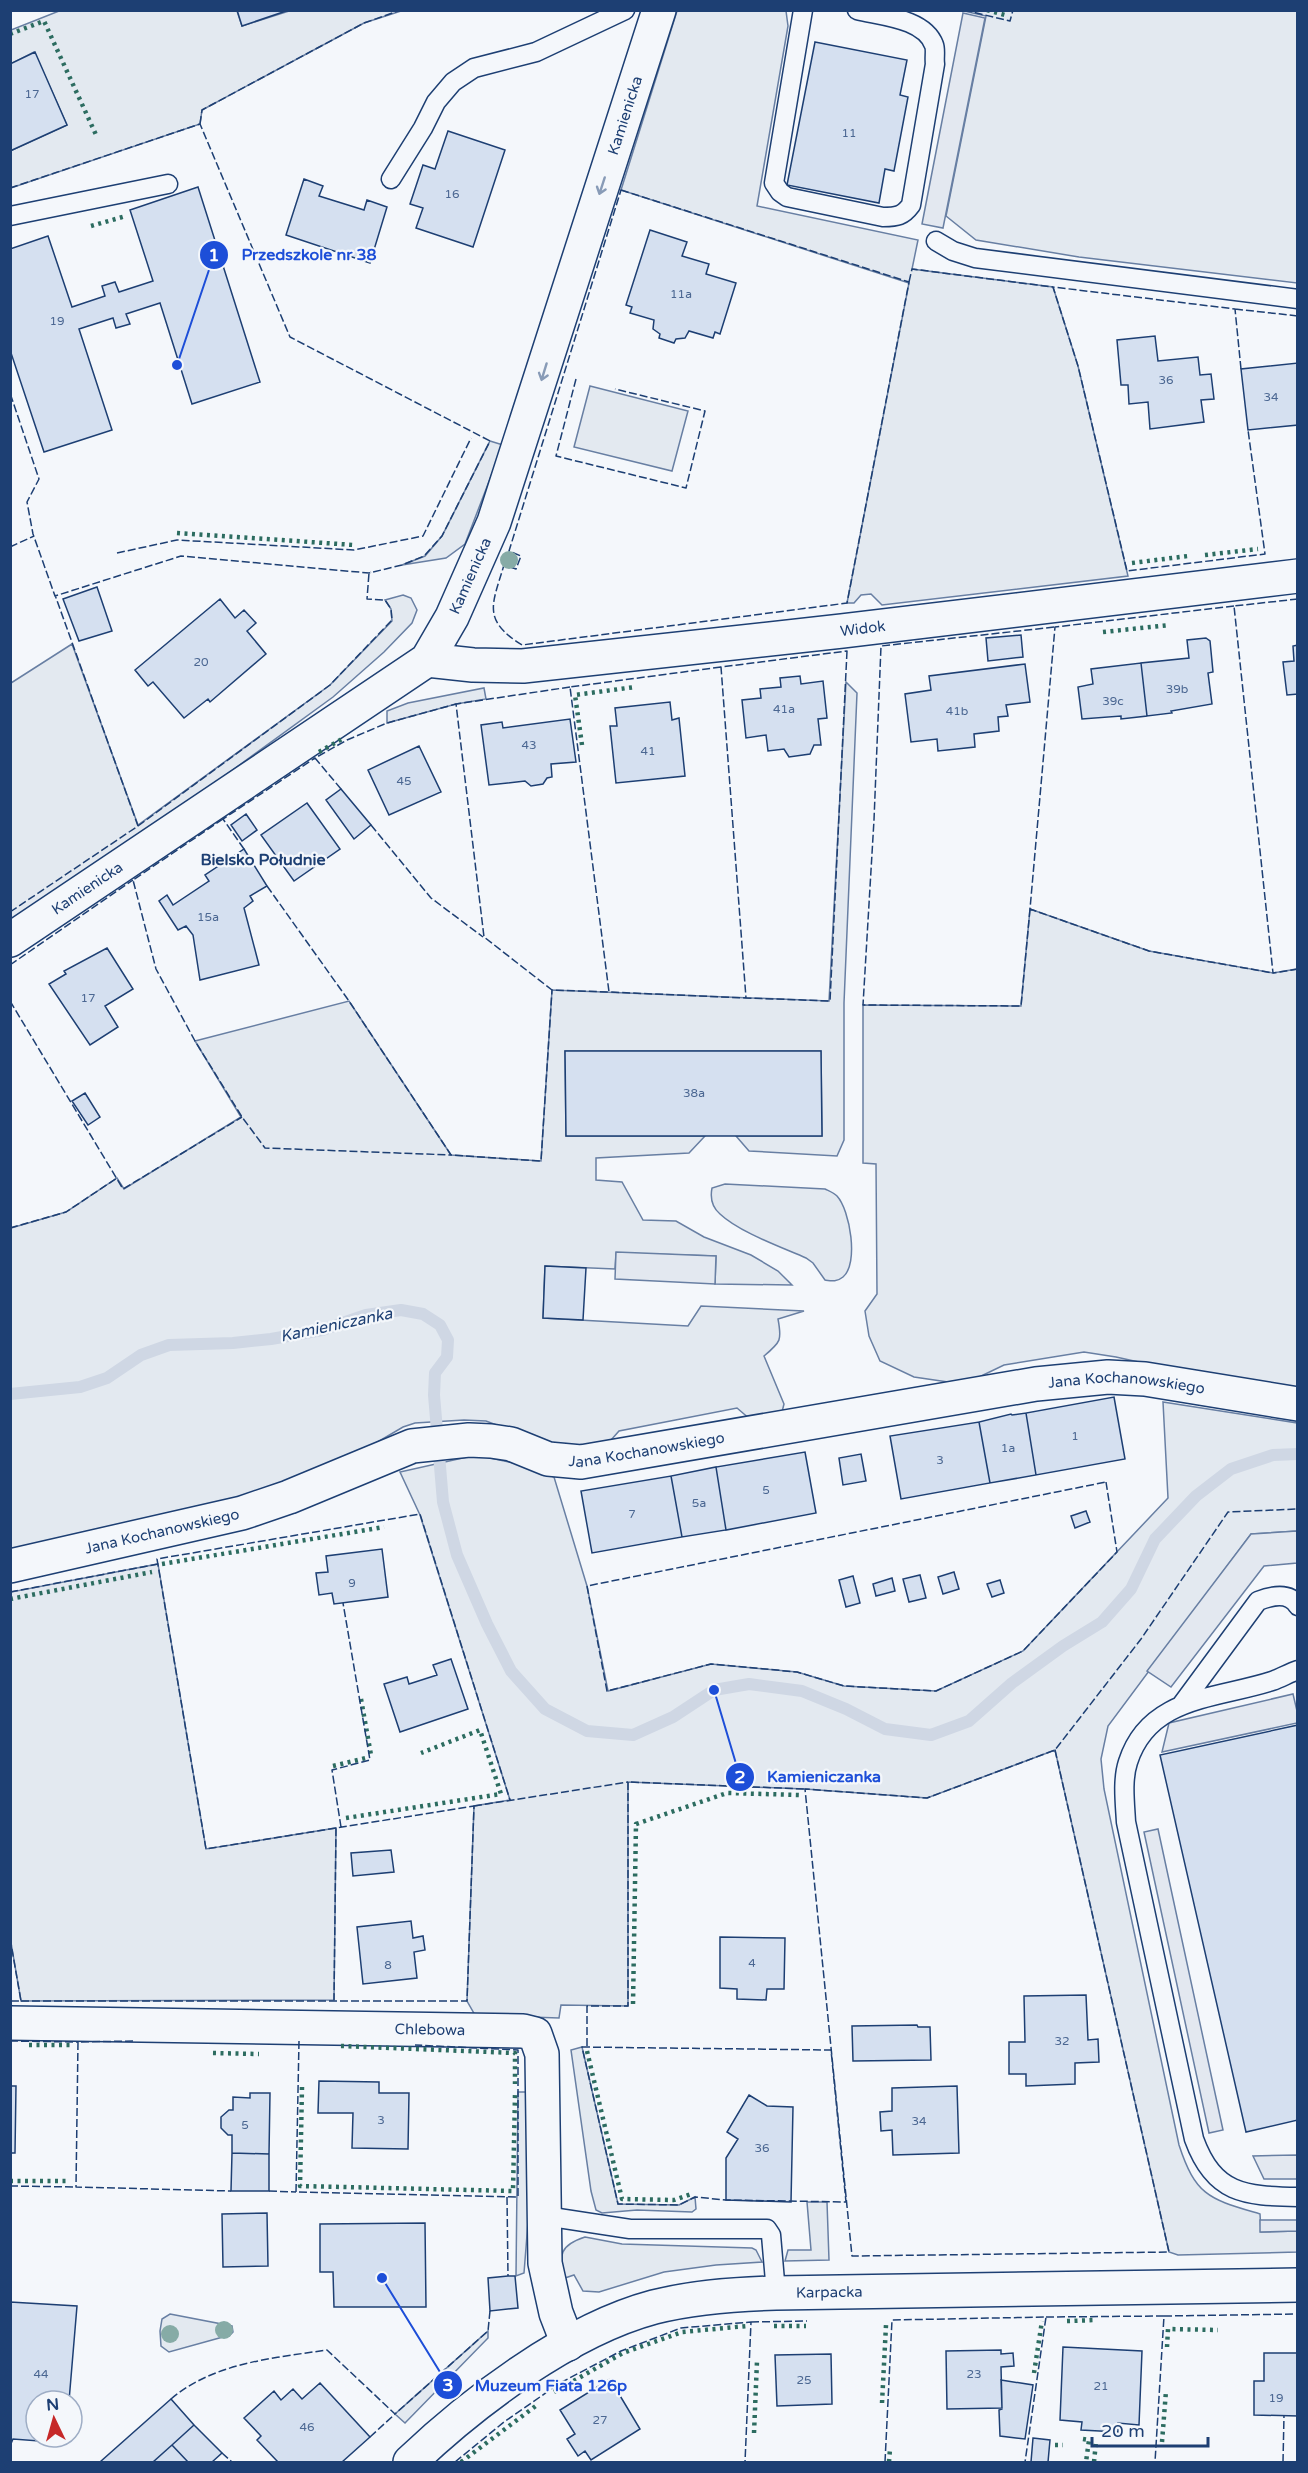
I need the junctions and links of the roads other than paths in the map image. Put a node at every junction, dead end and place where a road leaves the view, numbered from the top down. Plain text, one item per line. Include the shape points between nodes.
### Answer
1 (625, 10) edge
2 (659, 10) edge
3 (803, 10) edge
4 (856, 10) edge
5 (391, 179) dead end
6 (168, 184) dead end
7 (10, 216) edge
8 (936, 241) dead end
9 (1298, 299) edge
10 (1298, 576) edge
11 (427, 660) junction
12 (10, 940) edge
13 (1298, 1404) edge
14 (10, 1566) edge
15 (1298, 1606) edge
16 (1298, 1670) edge
17 (1182, 1704) junction
18 (10, 2023) edge
19 (1298, 2197) edge
20 (545, 2216) junction
21 (1298, 2284) edge
22 (776, 2293) junction
23 (568, 2344) junction
24 (410, 2463) edge

1 - 5 lane via 536,52 474,68 453,82 436,102
2 -> 11 street, Kamienicka via 494,522 457,606
3 - 4 lane via 774,183 787,197 895,217 904,214 911,204 935,64 934,45 913,25
6 - 7 lane
8 - 9 lane via 975,258
10 - 11 street, Widok via 523,666
11 - 12 street, Kamienicka
13 - 14 street, Jana Kochanowskiego via 1179,1383 1108,1377 1036,1384 581,1462 548,1459 511,1444 469,1440 412,1446 309,1490 242,1513
15 - 17 lane via 1283,1595 1258,1601
16 - 17 lane
17 - 19 lane via 1157,1718 1140,1735 1127,1764 1126,1822 1194,2139 1212,2175 1227,2186 1265,2197
18 - 20 street, Chlebowa via 535,2034 542,2054
20 - 22 lane via 630,2229 767,2229 771,2235
20 - 23 street, Chlebowa via 549,2290
21 - 22 street, Karpacka
22 - 23 street, Karpacka via 713,2297 653,2308
23 - 24 street, Karpacka via 491,2394

